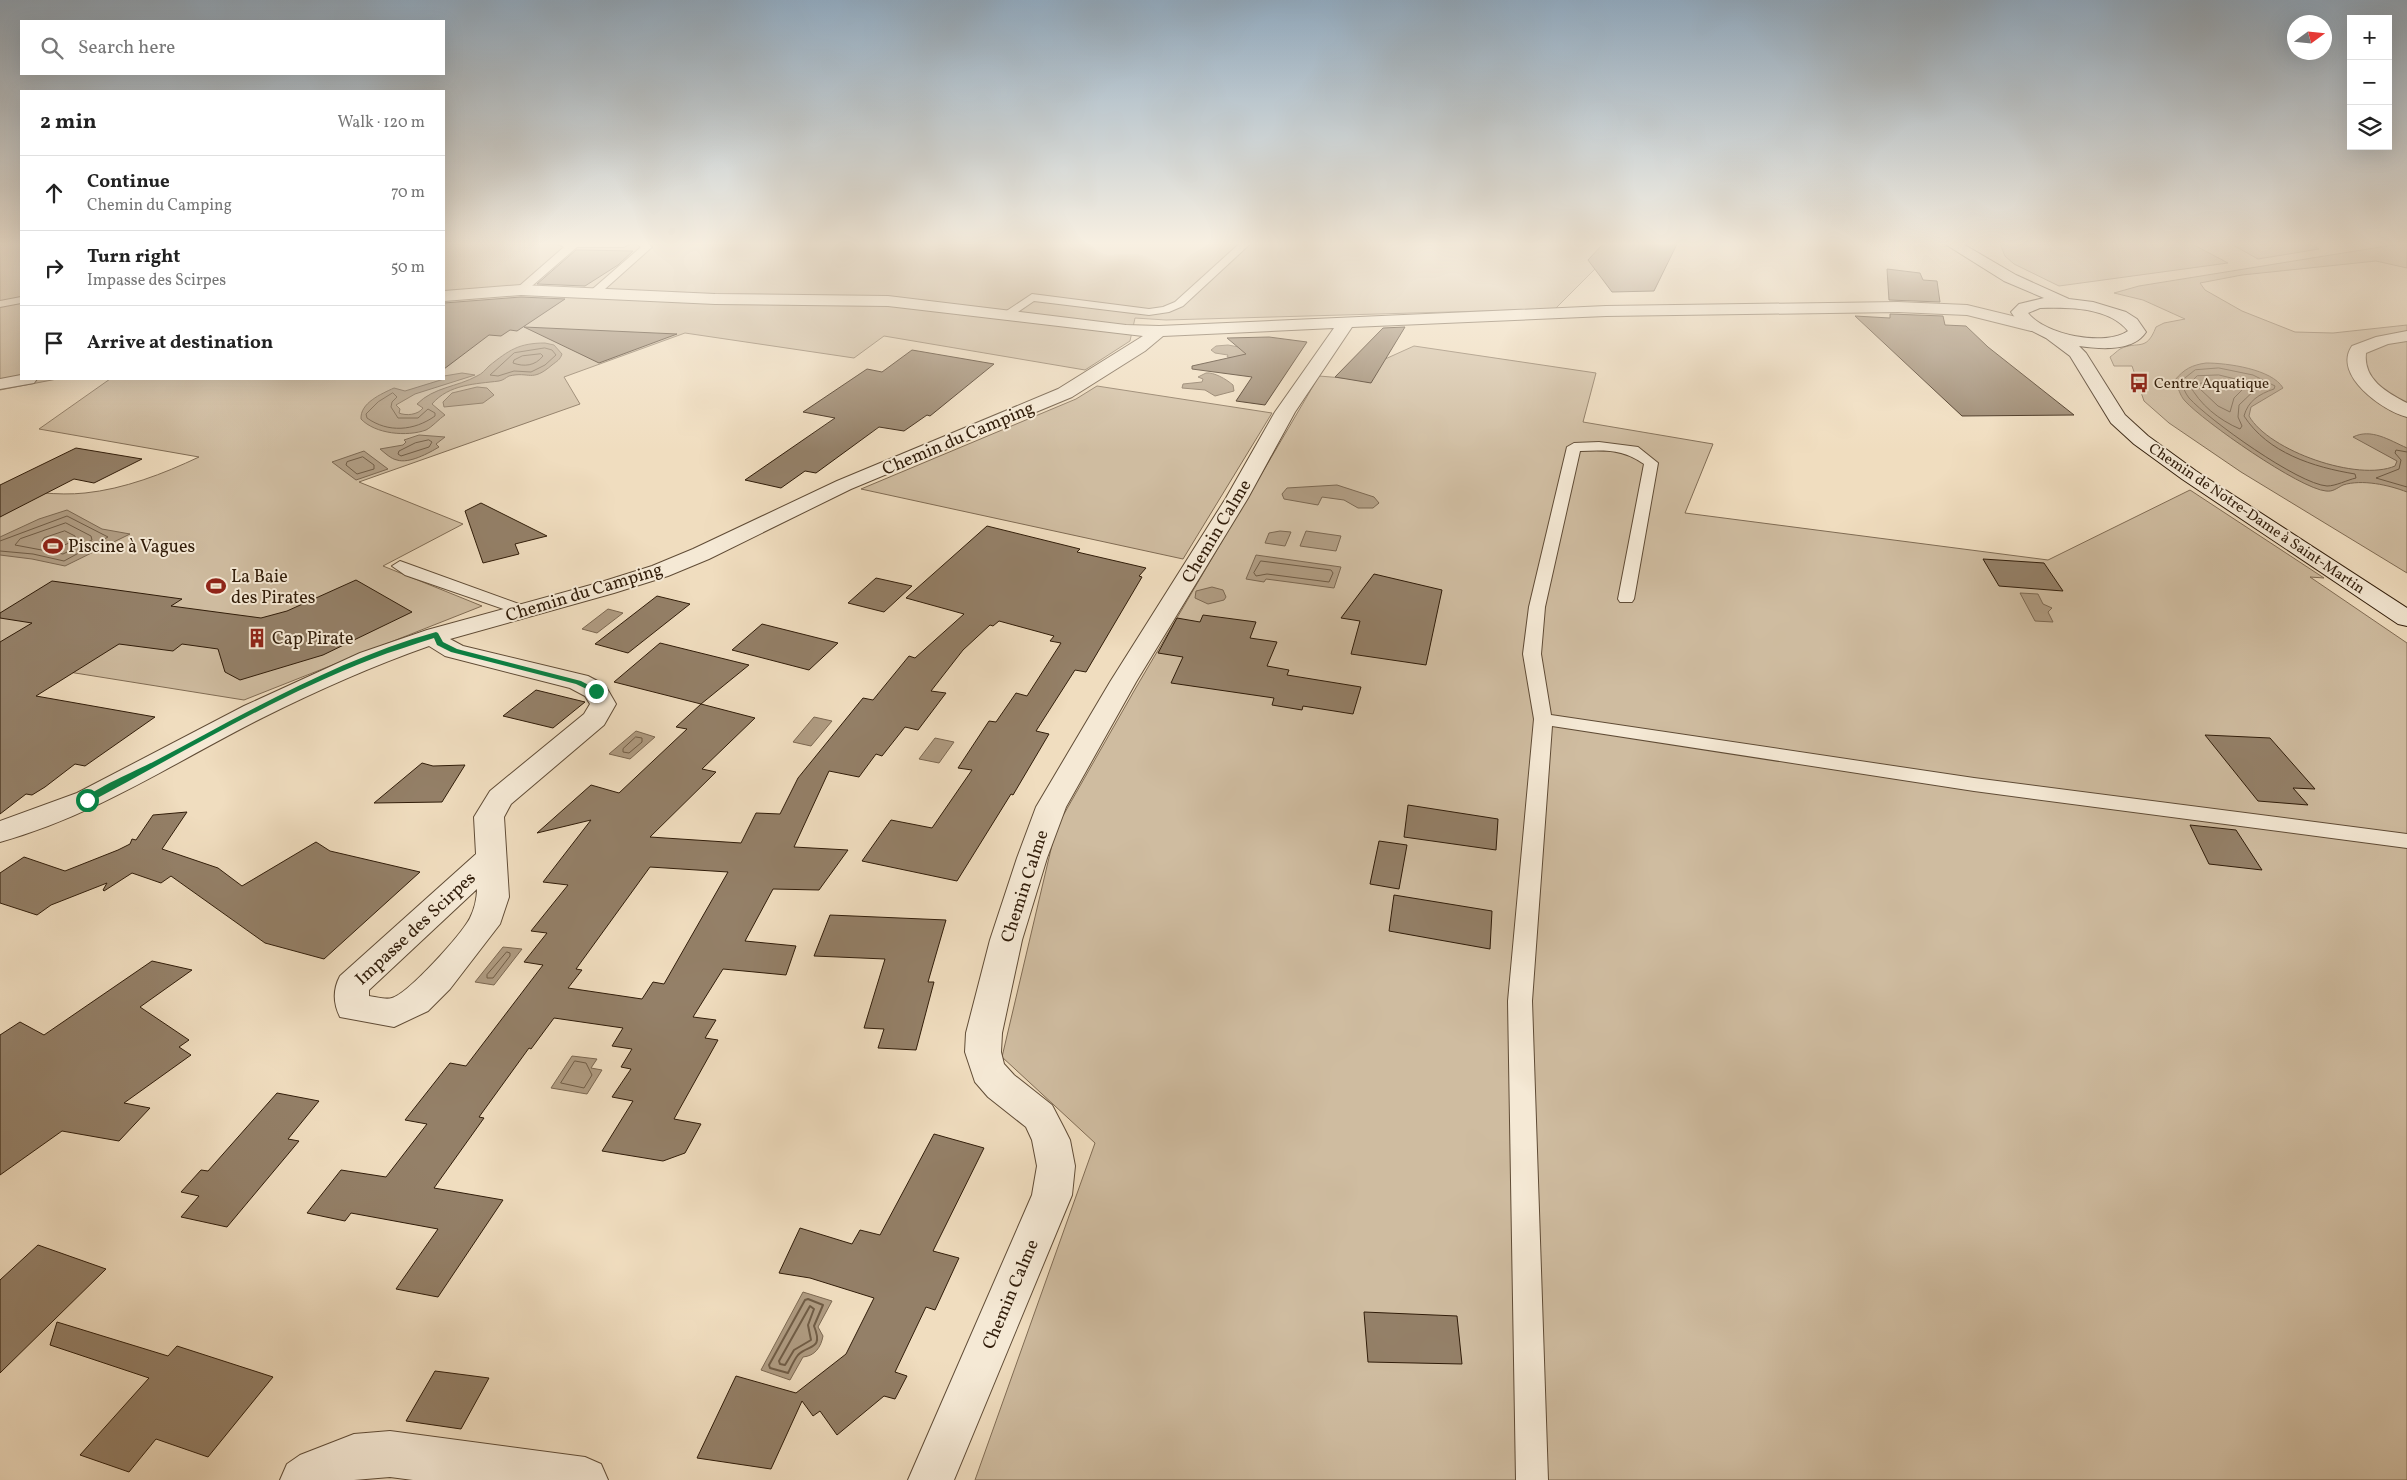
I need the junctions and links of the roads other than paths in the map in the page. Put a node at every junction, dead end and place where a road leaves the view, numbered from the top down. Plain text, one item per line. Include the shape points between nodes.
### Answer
1 (999, 313) edge
2 (1573, 313) edge
3 (1979, 313) edge
4 (2019, 313) edge
5 (2107, 313) edge
6 (1008, 314) joint
7 (1346, 322) junction
8 (2031, 326) junction
9 (1159, 331) junction
10 (2052, 335) junction
11 (2407, 336) edge
12 (2119, 342) junction
13 (22, 380) edge
14 (0, 384) edge
15 (2114, 410) junction
16 (2407, 411) edge
17 (400, 566) dead end
18 (1626, 599) dead end
19 (524, 611) junction
20 (2407, 619) edge
21 (436, 634) junction
22 (1543, 719) junction
23 (0, 832) edge
24 (2407, 841) edge
25 (492, 857) junction
26 (303, 1480) edge
27 (585, 1480) edge
28 (931, 1480) edge
29 (1532, 1480) edge

1 - 6 street
2 - 7 street
3 - 8 street
4 - 8 street via 2022,320
5 - 12 street via 2134,325 2138,332 2133,339
6 - 9 street via 1126,330
7 - 9 street
7 - 28 street, Chemin Calme via 1285,412 1237,498 1123,682 1051,807 1032,858 1006,940 984,1033 983,1052 988,1071 1001,1086 1039,1116 1051,1140 1056,1166 1052,1195
8 - 10 street
9 - 19 street, Chemin du Camping via 1065,393 844,485 701,554 660,571
10 - 12 street via 2098,343
10 - 15 street, Chemin de Notre-Dame à Saint-Martin via 2077,353
11 - 16 street via 2370,344 2358,350 2356,359 2356,368 2370,387
12 - 15 street via 2105,349 2100,356 2114,384
13 - 14 street
15 - 20 street, Chemin de Notre-Dame à Saint-Martin via 2118,419 2141,440 2189,475
17 - 19 lane
18 - 22 lane via 1651,463 1632,450 1574,446 1537,608 1532,654
19 - 21 street, Chemin du Camping
21 - 23 street, Chemin du Camping via 319,679 87,800
21 - 25 street, Impasse des Scirpes via 440,644 454,651 579,682 596,691 603,704 594,719 500,798 489,816
22 - 24 lane via 1692,744
22 - 29 lane via 1520,1001
25 - 25 street, Impasse des Scirpes via 493,897 484,924 438,980 416,1002 394,1013 352,1007 352,985
26 - 27 street via 316,1471 354,1457 390,1454

